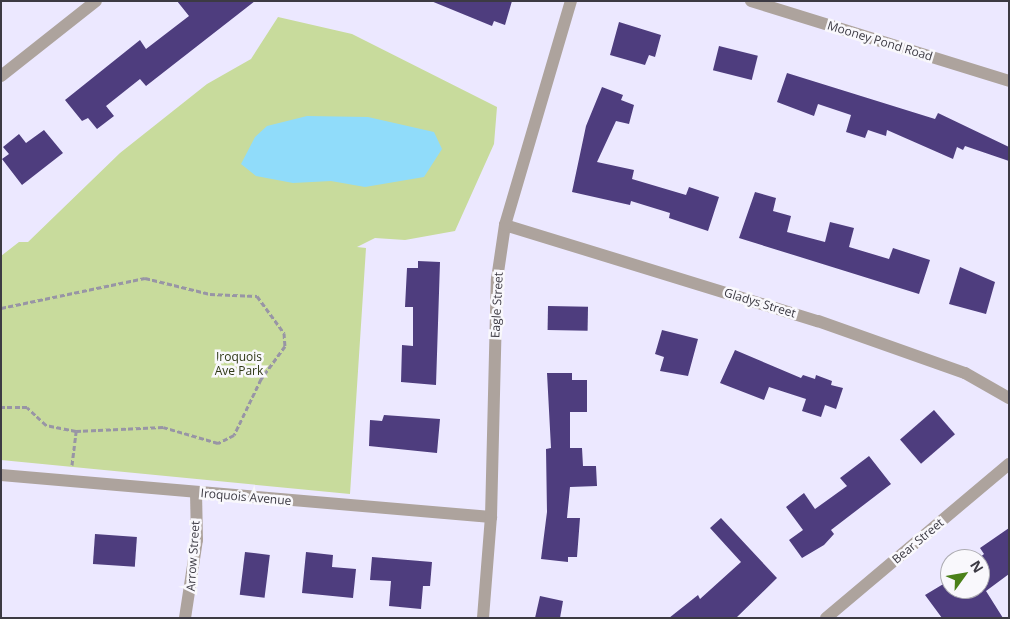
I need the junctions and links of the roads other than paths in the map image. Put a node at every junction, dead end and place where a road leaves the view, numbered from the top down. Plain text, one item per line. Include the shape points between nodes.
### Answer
1 (96, 1) edge
2 (571, 1) edge
3 (751, 1) edge
4 (1, 76) edge
5 (1009, 81) edge
6 (505, 226) junction
7 (1009, 398) edge
8 (1009, 464) edge
9 (1, 475) edge
10 (196, 493) junction
11 (491, 517) junction
12 (185, 618) edge
13 (483, 618) edge
14 (826, 618) edge

1 - 4 street
2 - 6 street, Eagle Street
3 - 5 street, Mooney Pond Road
6 - 7 street, Gladys Street via 818,321 965,373
6 - 11 street, Eagle Street via 497,279
8 - 14 street, Bear Street
9 - 10 street, Iroquois Avenue
10 - 11 street, Iroquois Avenue
10 - 12 street, Arrow Street via 197,540
11 - 13 street, Eagle Street

